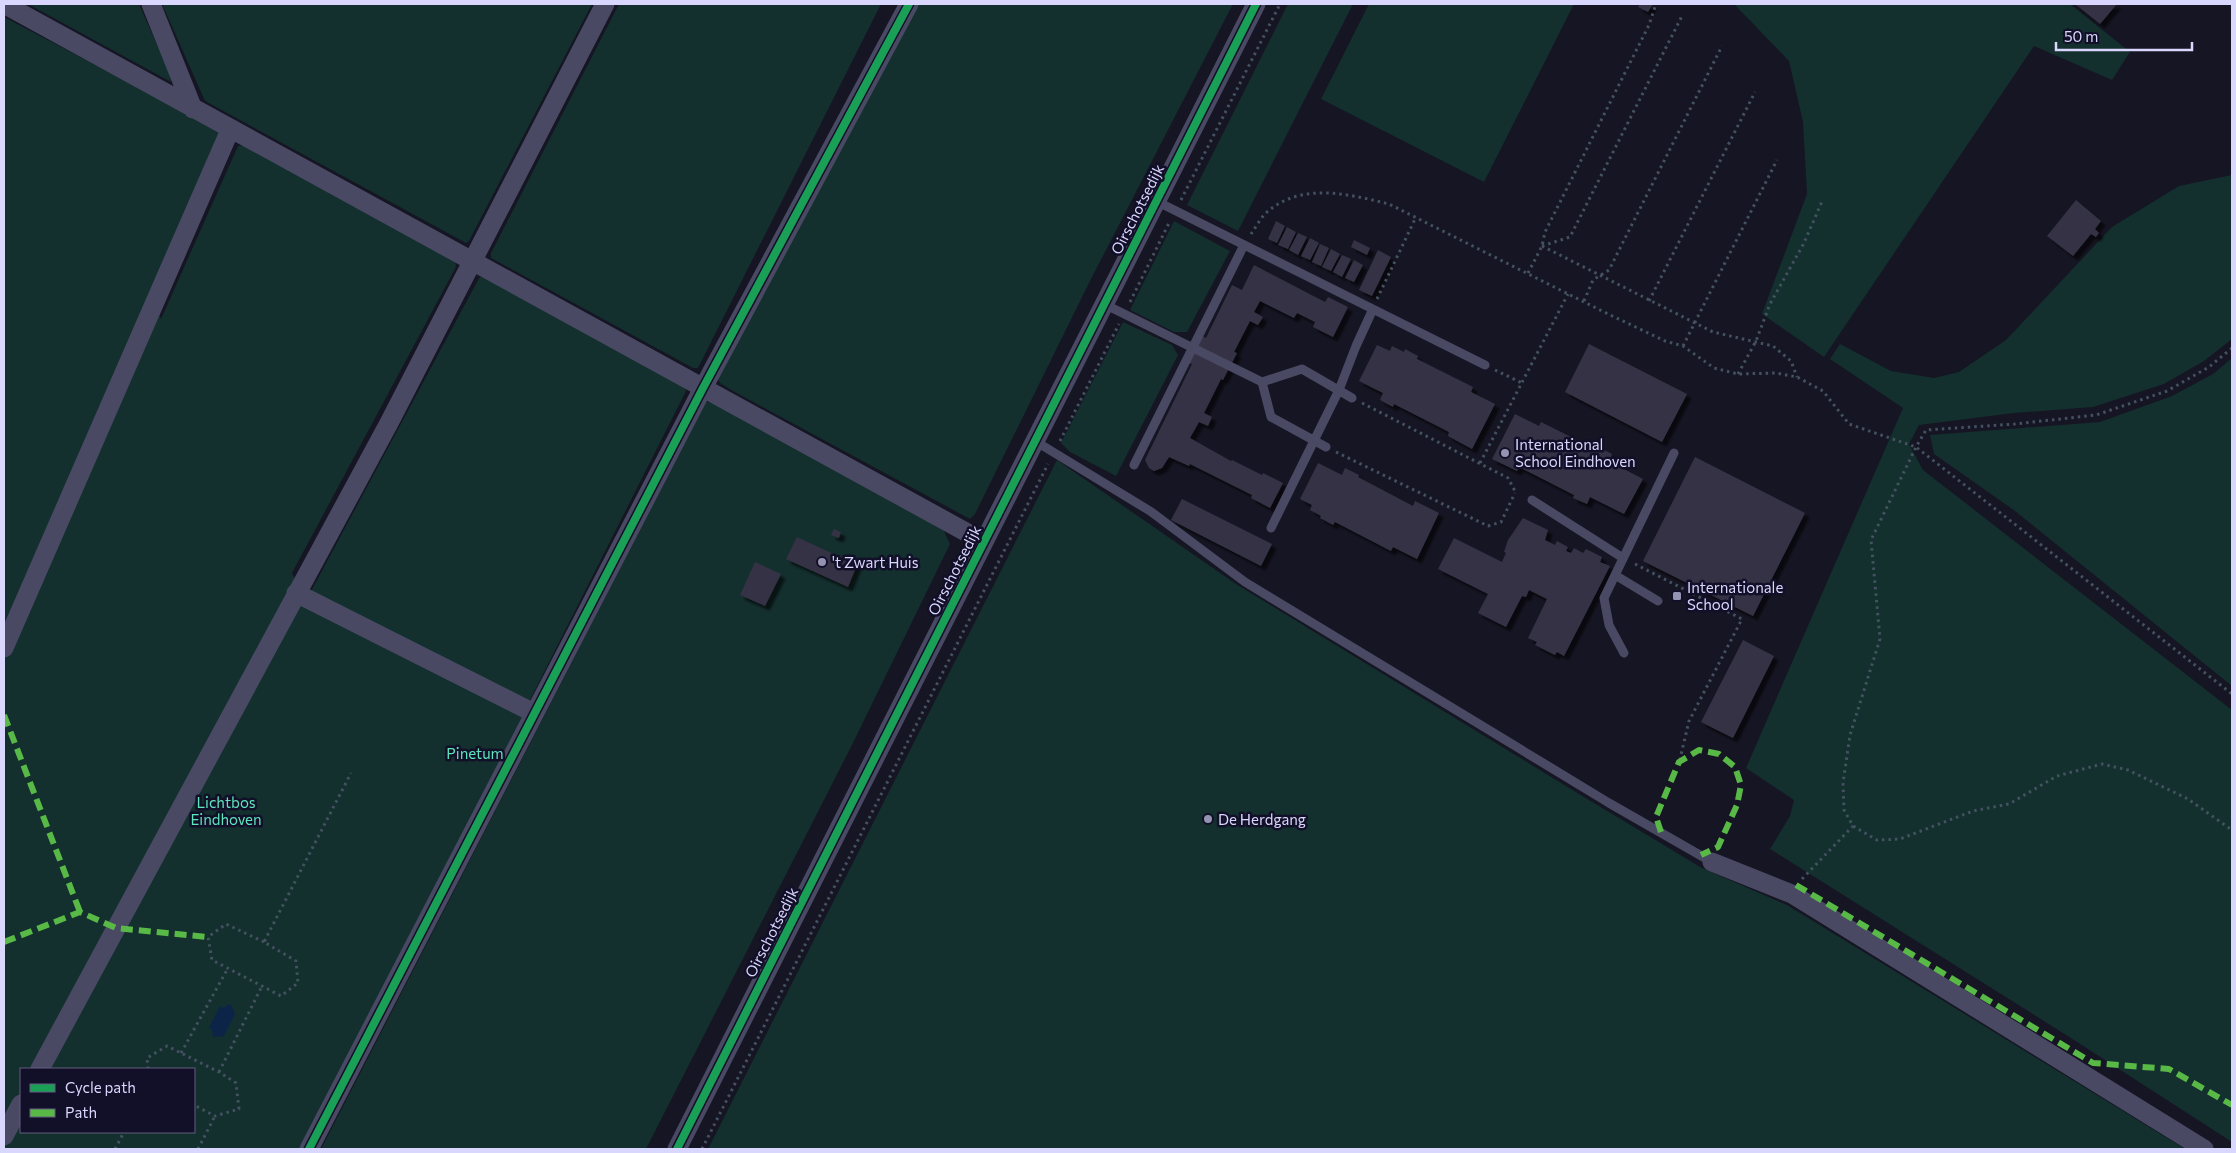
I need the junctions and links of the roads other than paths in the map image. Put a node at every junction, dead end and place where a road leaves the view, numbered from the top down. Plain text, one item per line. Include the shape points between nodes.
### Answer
1 (4, 4) edge
2 (151, 4) edge
3 (605, 4) edge
4 (909, 4) edge
5 (1256, 4) edge
6 (193, 109) junction
7 (230, 130) junction
8 (1156, 201) junction
9 (1244, 245) junction
10 (473, 262) junction
11 (1104, 304) junction
12 (1373, 309) junction
13 (1193, 348) junction
14 (1486, 365) road end
15 (1262, 382) junction
16 (703, 388) junction
17 (1339, 390) junction
18 (1352, 398) road end
19 (1035, 441) junction
20 (1316, 441) junction
21 (1326, 447) road end
22 (1674, 453) dead end
23 (1134, 465) dead end
24 (1532, 500) road end
25 (1271, 528) dead end
26 (984, 542) junction
27 (1623, 558) junction
28 (1615, 575) junction
29 (296, 593) junction
30 (1658, 601) dead end
31 (4, 648) edge
32 (1624, 653) dead end
33 (534, 713) junction
34 (1712, 862) joint
35 (41, 1068) edge
36 (20, 1106) edge
37 (4, 1136) edge
38 (310, 1149) edge
39 (677, 1149) edge
40 (2204, 1149) edge

1 - 6 street
2 - 6 street
3 - 10 street
4 - 16 street
5 - 8 street, Oirschotsedijk
6 - 7 street
7 - 10 street
7 - 31 street
8 - 9 lane
8 - 11 street, Oirschotsedijk
9 - 12 lane
9 - 13 lane
10 - 16 street
10 - 29 street
11 - 13 lane
11 - 19 street, Oirschotsedijk
12 - 14 lane
12 - 17 lane
13 - 15 lane
13 - 23 lane
15 - 17 lane via 1302,369
15 - 20 lane via 1271,417
16 - 26 street
16 - 33 street
17 - 18 lane
17 - 20 lane
19 - 26 street, Oirschotsedijk
19 - 34 lane via 1150,511 1245,582
20 - 21 lane
20 - 25 lane
22 - 27 lane
24 - 27 lane
26 - 39 street, Oirschotsedijk
27 - 28 lane
28 - 30 lane
28 - 32 lane via 1604,598 1609,625
29 - 33 street
29 - 35 street
33 - 38 street
34 - 40 street via 1792,894
36 - 37 street

